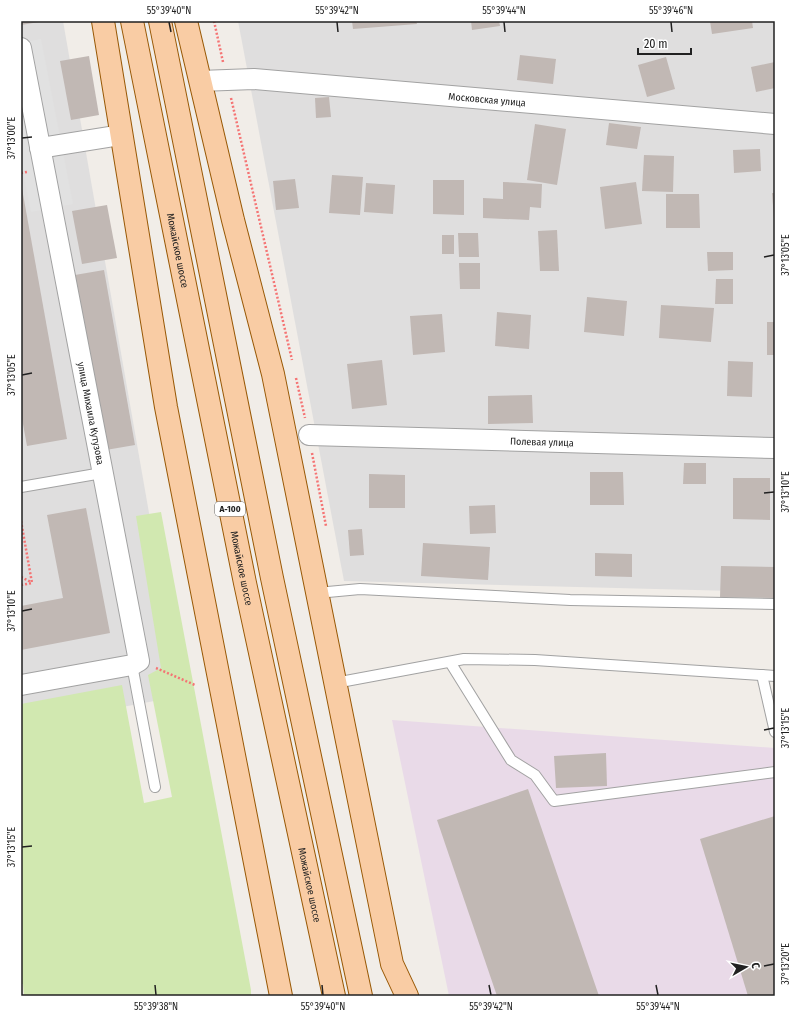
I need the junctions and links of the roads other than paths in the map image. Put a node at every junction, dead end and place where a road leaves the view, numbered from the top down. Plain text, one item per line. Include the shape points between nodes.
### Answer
1 (103, 21) edge
2 (132, 21) edge
3 (160, 21) edge
4 (186, 21) edge
5 (21, 48) edge
6 (200, 81) junction
7 (775, 124) edge
8 (121, 135) junction
9 (40, 148) junction
10 (309, 435) dead end
11 (775, 448) edge
12 (102, 473) junction
13 (21, 486) edge
14 (317, 593) junction
15 (775, 604) edge
16 (450, 662) junction
17 (136, 663) junction
18 (762, 675) junction
19 (775, 676) edge
20 (335, 683) junction
21 (21, 685) edge
22 (775, 732) edge
23 (775, 772) edge
24 (155, 787) dead end
25 (281, 996) edge
26 (334, 996) edge
27 (362, 996) edge
28 (407, 996) edge

1 - 8 main road
2 - 26 main road, Можайское шоссе / А-100 via 245,583
3 - 27 main road, А-100 via 272,578
4 - 6 main road
5 - 9 street, улица Михаила Кутузова
6 - 7 street, Московская улица via 254,79
6 - 14 main road via 273,374
8 - 9 street
8 - 25 main road via 166,407
9 - 12 street, улица Михаила Кутузова
10 - 11 street, Полевая улица
12 - 13 lane
12 - 17 street, улица Михаила Кутузова
14 - 15 lane via 360,588 570,600
14 - 20 main road
16 - 18 lane via 464,659 535,660
16 - 20 lane
16 - 23 lane via 511,760 535,776 554,801
17 - 21 street
17 - 24 lane
18 - 19 lane
18 - 22 lane
20 - 28 main road via 392,964

